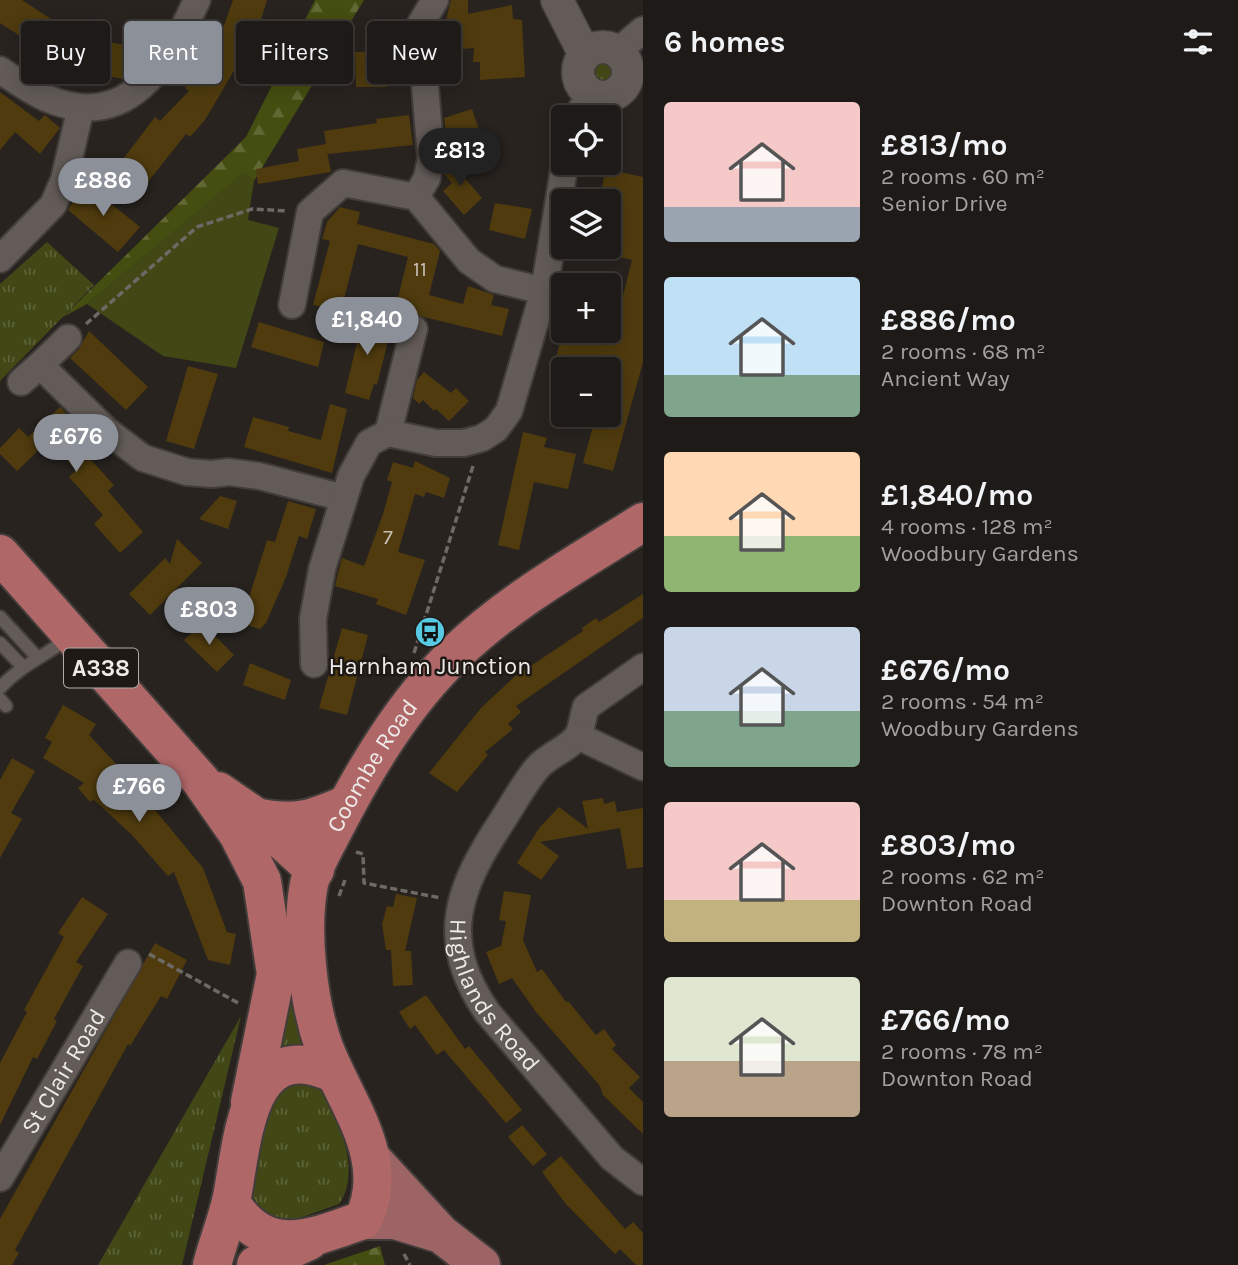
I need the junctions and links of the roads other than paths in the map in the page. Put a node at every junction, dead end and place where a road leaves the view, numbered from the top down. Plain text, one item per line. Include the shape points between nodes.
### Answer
1 (197, 0) edge
2 (435, 0) edge
3 (557, 0) edge
4 (643, 30) edge
5 (618, 52) junction
6 (585, 55) junction
7 (0, 70) edge
8 (634, 91) edge
9 (583, 105) edge
10 (80, 107) junction
11 (563, 175) edge
12 (416, 197) junction
13 (0, 259) edge
14 (544, 291) junction
15 (292, 305) dead end
16 (414, 329) dead end
17 (68, 338) road end
18 (388, 432) junction
19 (345, 498) junction
20 (643, 522) edge
21 (4, 566) edge
22 (0, 617) edge
23 (71, 635) junction
24 (0, 643) edge
25 (36, 656) junction
26 (314, 664) dead end
27 (23, 667) junction
28 (643, 667) edge
29 (0, 668) edge
30 (10, 678) junction
31 (0, 688) edge
32 (578, 736) junction
33 (643, 767) edge
34 (201, 781) junction
35 (347, 804) junction
36 (256, 817) junction
37 (332, 879) junction
38 (128, 963) road end
39 (275, 968) junction
40 (335, 1074) junction
41 (249, 1107) junction
42 (372, 1159) junction
43 (0, 1178) edge
44 (643, 1182) edge
45 (231, 1203) junction
46 (363, 1220) junction
47 (441, 1234) junction
48 (317, 1237) junction
49 (212, 1265) edge
50 (256, 1265) edge
51 (481, 1265) edge

1 - 10 street via 157,74 106,107
2 - 12 street via 420,25 431,158
3 - 6 street
4 - 5 street
5 - 6 street via 604,47
5 - 8 street
6 - 9 street via 578,75
7 - 10 street via 47,99
8 - 9 street
10 - 13 street via 64,180 53,205
11 - 14 street
12 - 14 street via 469,261 495,279
12 - 15 street via 343,183 310,212
14 - 18 street via 509,411 496,429 464,443 436,443
16 - 18 street
17 - 19 street via 30,373 143,458 187,472 259,476
18 - 19 street via 369,443
19 - 26 street via 322,569 313,619
20 - 35 highway, Coombe Road via 513,607 457,652 405,711
21 - 23 highway, A338
22 - 25 lane
23 - 25 lane
23 - 34 highway, A338
24 - 27 lane
25 - 27 lane
27 - 30 lane
28 - 32 street via 586,708
29 - 30 lane
30 - 31 lane
32 - 33 street
32 - 44 street, Highlands Road via 539,766 480,854 460,901 461,964 486,1012 612,1158
34 - 36 highway, A338
34 - 39 highway, A338 via 238,834 262,881
35 - 36 highway via 300,822
35 - 37 highway, Coombe Road
36 - 37 highway, A338
37 - 39 highway, A338 via 291,912
37 - 40 highway via 307,967 311,1001
38 - 43 street, St Clair Road
39 - 41 highway, A338
40 - 41 highway, A338 via 308,1063 290,1066 262,1082
40 - 42 highway
41 - 45 highway, A338
42 - 46 highway via 374,1190
42 - 47 main road
45 - 48 highway via 250,1228 267,1237
45 - 49 highway
46 - 47 main road via 395,1220
46 - 48 highway
47 - 51 main road
48 - 50 highway

